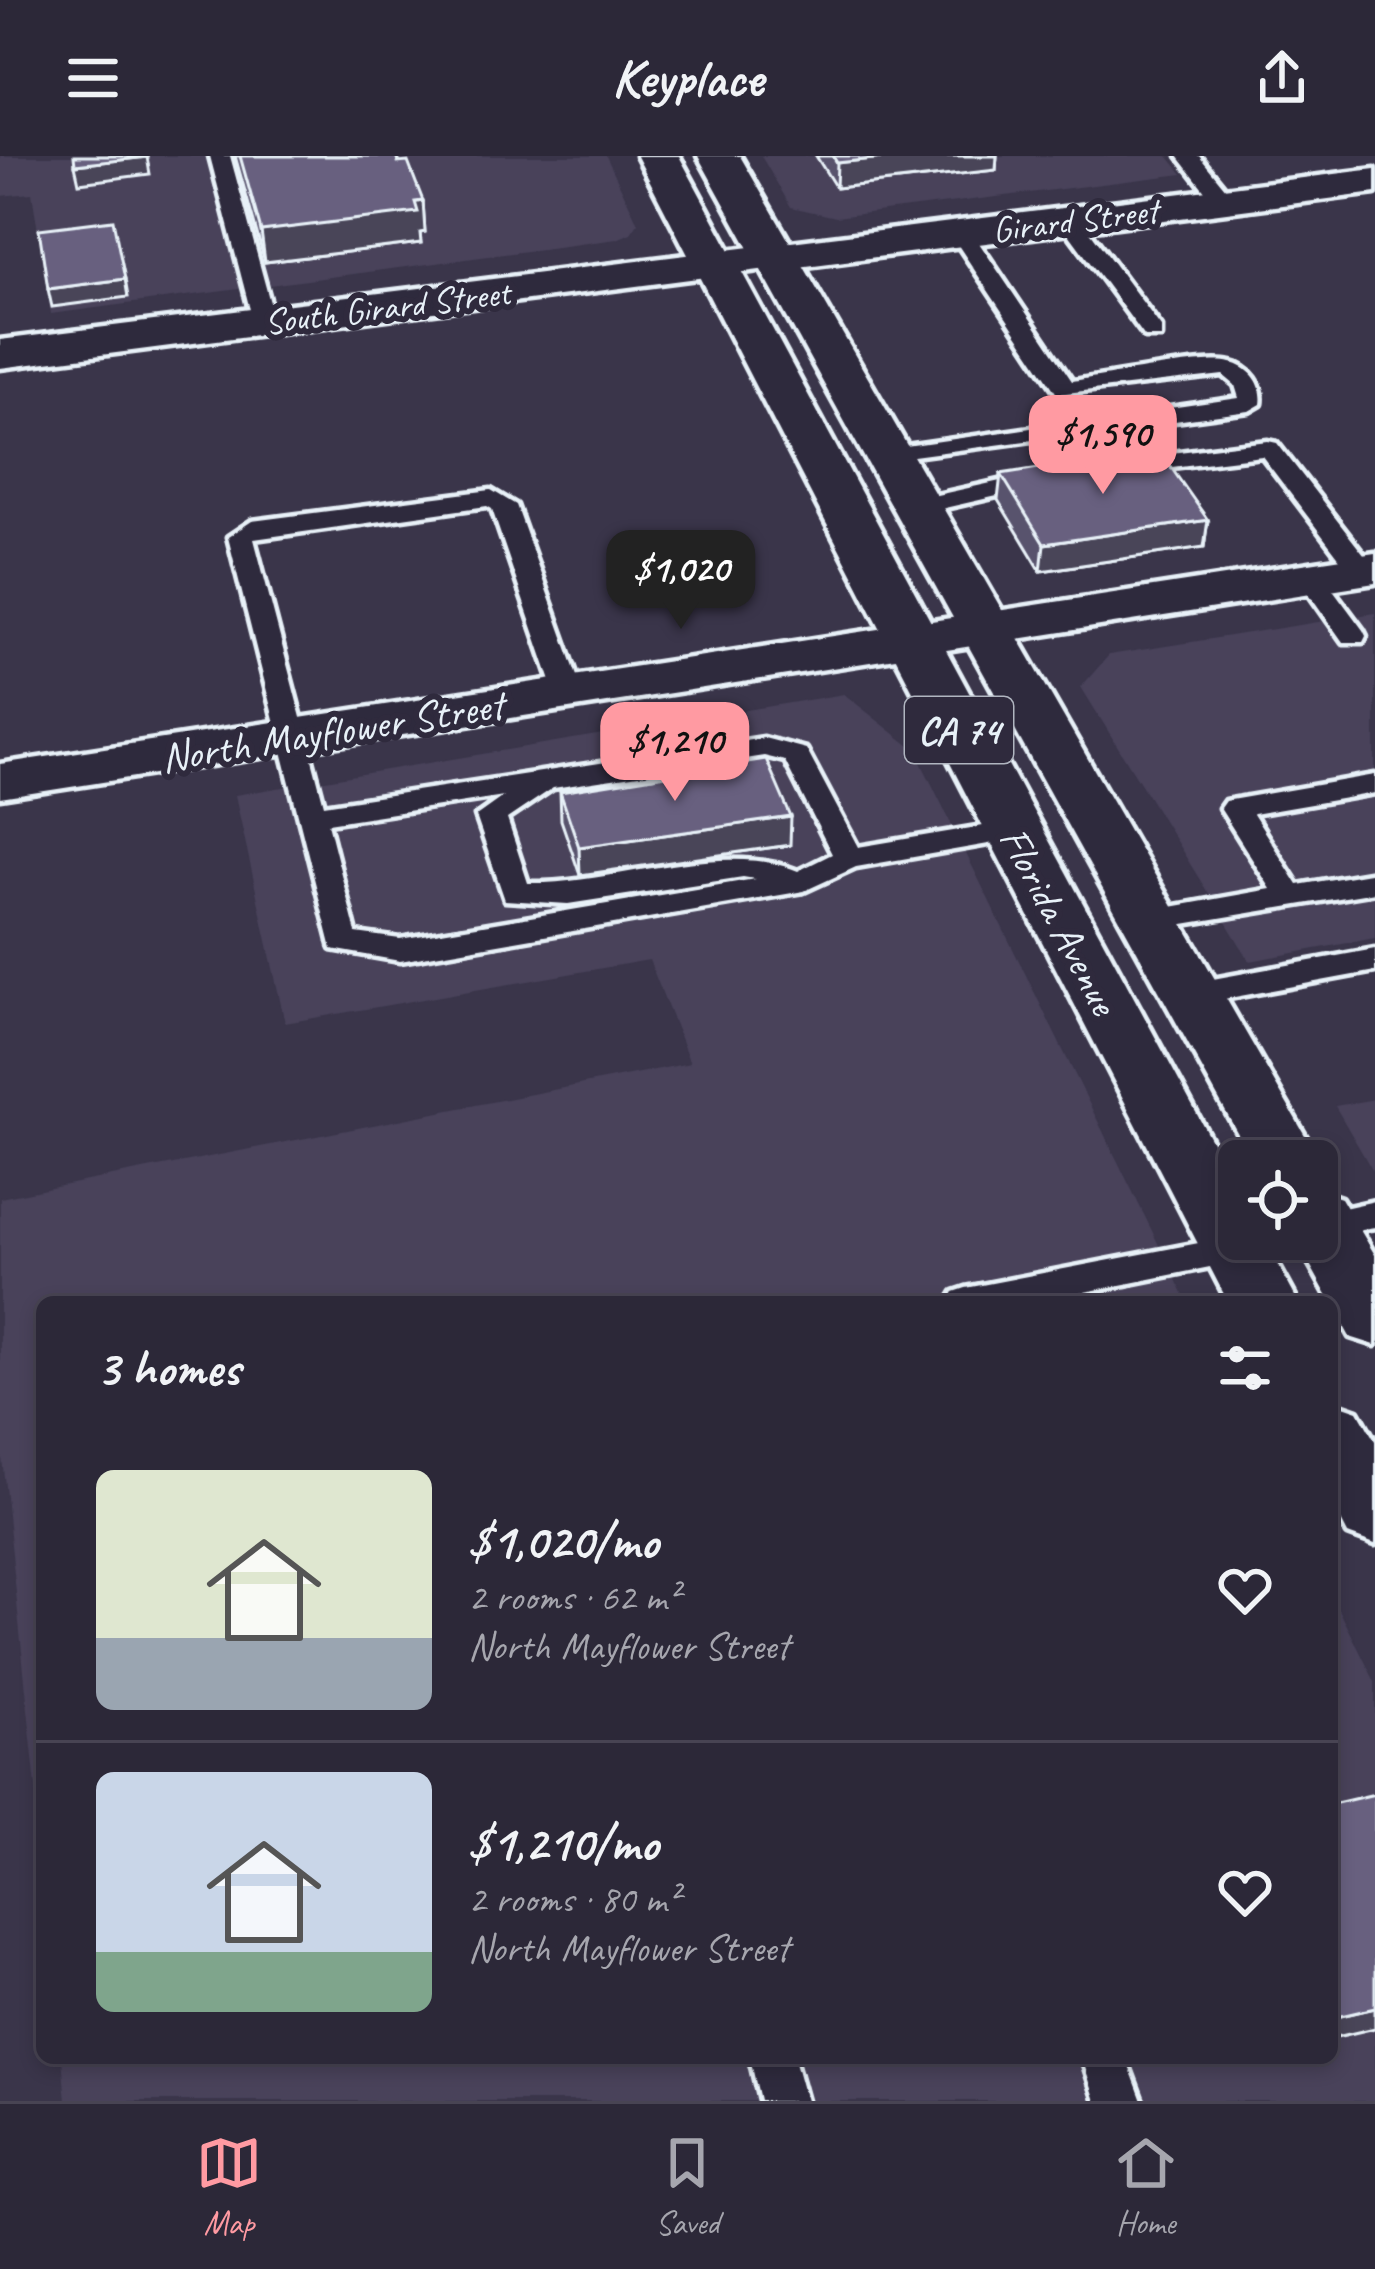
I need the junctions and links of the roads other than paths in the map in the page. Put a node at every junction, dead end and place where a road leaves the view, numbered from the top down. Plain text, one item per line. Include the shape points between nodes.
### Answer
1 (220, 156) edge
2 (658, 156) edge
3 (719, 156) edge
4 (1188, 156) edge
5 (1375, 181) edge
6 (1224, 200) junction
7 (1069, 220) junction
8 (961, 233) junction
9 (775, 257) junction
10 (716, 264) junction
11 (264, 321) junction
12 (1153, 332) dead end
13 (0, 354) edge
14 (1065, 389) junction
15 (1090, 427) junction
16 (885, 456) junction
17 (914, 507) junction
18 (1351, 589) edge
19 (983, 630) junction
20 (1353, 636) dead end
21 (911, 641) junction
22 (569, 693) junction
23 (294, 736) junction
24 (556, 778) junction
25 (0, 781) edge
26 (1375, 784) edge
27 (312, 816) junction
28 (1013, 831) junction
29 (850, 858) junction
30 (804, 881) junction
31 (1375, 882) edge
32 (1291, 897) junction
33 (1148, 920) junction
34 (1375, 960) edge
35 (1190, 994) junction
36 (1274, 1140) edge
37 (1218, 1217) edge
38 (1338, 1218) edge
39 (1218, 1252) edge
40 (1241, 1260) edge
41 (996, 1296) edge
42 (1260, 1296) edge
43 (1375, 1317) edge
44 (1338, 1443) edge
45 (1375, 1512) edge
46 (774, 2064) edge
47 (1106, 2064) edge
48 (783, 2101) edge
49 (1119, 2101) edge

1 - 11 lane
2 - 10 main road, Florida Avenue / CA 74
3 - 9 main road, Florida Avenue / CA 74
4 - 6 lane
5 - 6 street, Girard Street
6 - 7 street, Girard Street
7 - 8 street, Girard Street
7 - 12 lane
8 - 9 street, Girard Street
8 - 14 lane
9 - 10 main road, South Girard Street
9 - 16 main road, Florida Avenue / CA 74
10 - 11 main road, South Girard Street
10 - 21 main road, Florida Avenue / CA 74
11 - 13 main road, South Girard Street
14 - 15 lane
14 - 15 lane via 1213,368 1237,372 1251,393 1249,404
15 - 16 lane
16 - 17 main road, Florida Avenue / CA 74
17 - 18 lane via 1080,472 1268,448 1305,496
17 - 19 main road, Florida Avenue / CA 74
18 - 19 street, North Mayflower Street
18 - 20 lane
19 - 21 street, North Mayflower Street
19 - 33 main road, Florida Avenue / CA 74
21 - 22 street, North Mayflower Street
21 - 28 main road, Florida Avenue / CA 74
22 - 23 street, North Mayflower Street
22 - 23 lane via 503,506 491,498 252,530 241,537
23 - 25 street, North Mayflower Street
23 - 27 lane
24 - 27 lane
24 - 29 lane via 764,747 796,755
24 - 30 lane via 490,816 516,892 568,894 743,867
26 - 32 lane via 1235,808
27 - 30 lane via 343,942 400,950
28 - 29 lane
28 - 37 main road, Florida Avenue / CA 74
29 - 30 lane
31 - 32 lane
32 - 33 lane
33 - 35 main road, Florida Avenue / CA 74
34 - 35 lane
35 - 36 main road, Florida Avenue / CA 74
38 - 43 main road
39 - 41 lane
40 - 42 main road, Florida Avenue / CA 74
44 - 45 main road
46 - 48 lane
47 - 49 lane

